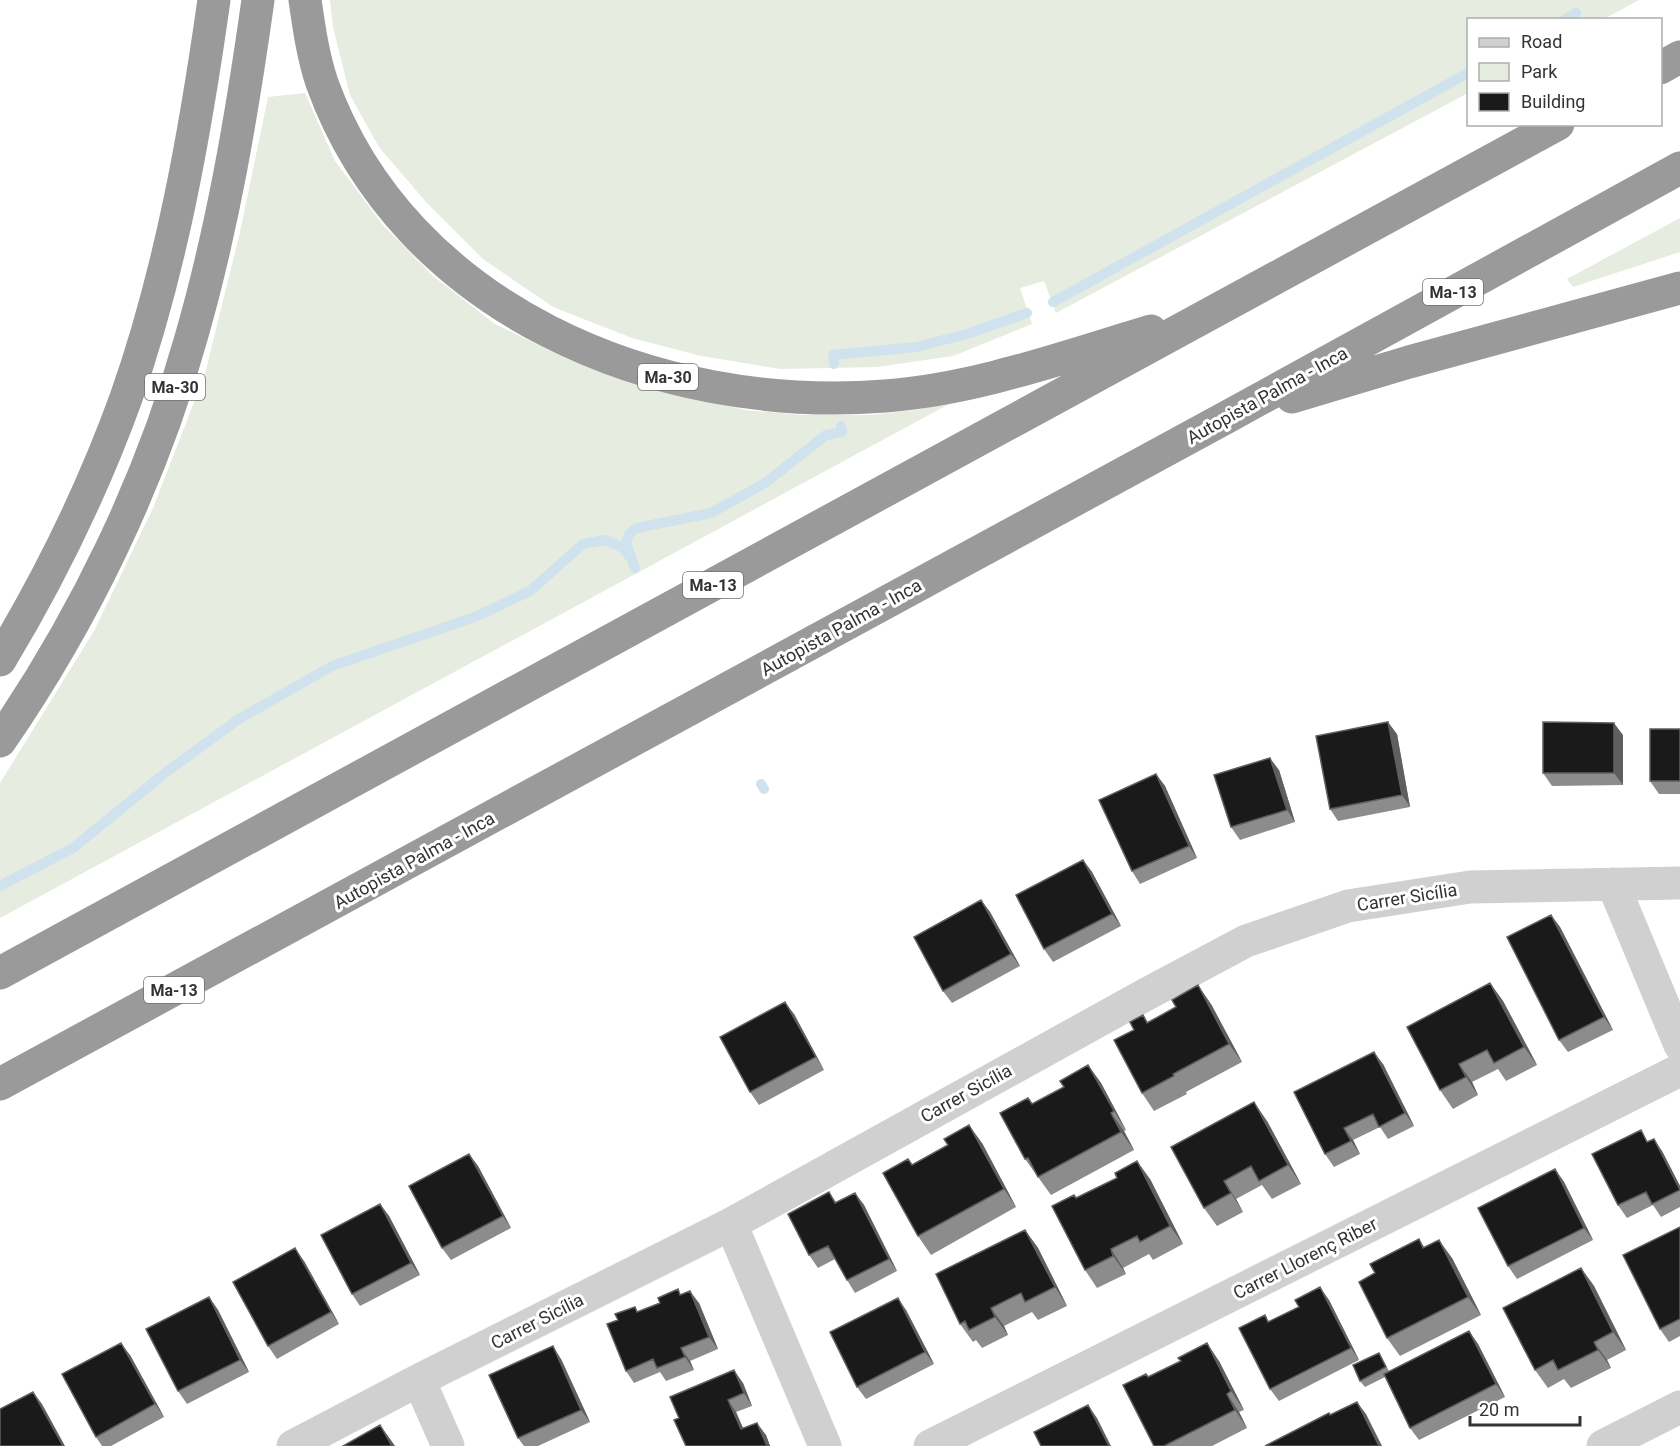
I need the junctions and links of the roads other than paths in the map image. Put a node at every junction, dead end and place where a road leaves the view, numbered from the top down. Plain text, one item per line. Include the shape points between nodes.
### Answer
1 (214, 0) edge
2 (258, 0) edge
3 (305, 0) edge
4 (1680, 57) edge
5 (1662, 67) edge
6 (1554, 126) edge
7 (1680, 168) edge
8 (1680, 288) edge
9 (1213, 313) junction
10 (1227, 417) junction
11 (0, 660) edge
12 (0, 741) edge
13 (1680, 883) edge
14 (1613, 884) junction
15 (0, 972) edge
16 (1680, 1045) edge
17 (1680, 1070) edge
18 (0, 1084) edge
19 (731, 1224) junction
20 (419, 1380) junction
21 (1680, 1407) edge
22 (293, 1446) edge
23 (448, 1446) edge
24 (825, 1446) edge
25 (930, 1446) edge
26 (1603, 1446) edge

1 - 11 highway via 178,209 126,398 82,506
2 - 12 highway, Ma-30 via 222,216 191,340 169,407 145,472 90,589
3 - 9 highway, Ma-30 via 321,81 342,130 365,172 396,212 469,282 514,314 567,342 620,362 724,389 779,396 883,396 943,390 1004,375
4 - 5 highway
6 - 9 highway, Ma-13
7 - 10 highway, Autopista Palma - Inca / Ma-13
8 - 10 highway via 1409,362
9 - 15 highway, Ma-13
10 - 18 highway, Autopista Palma - Inca / Ma-13
13 - 14 street, Carrer Sicília
14 - 16 street
14 - 19 street, Carrer Sicília via 1459,889 1348,906 1246,941
17 - 25 street, Carrer Llorenç Riber
19 - 20 street, Carrer Sicília
19 - 24 street
20 - 22 street, Carrer Sicília
20 - 23 street
21 - 26 street

